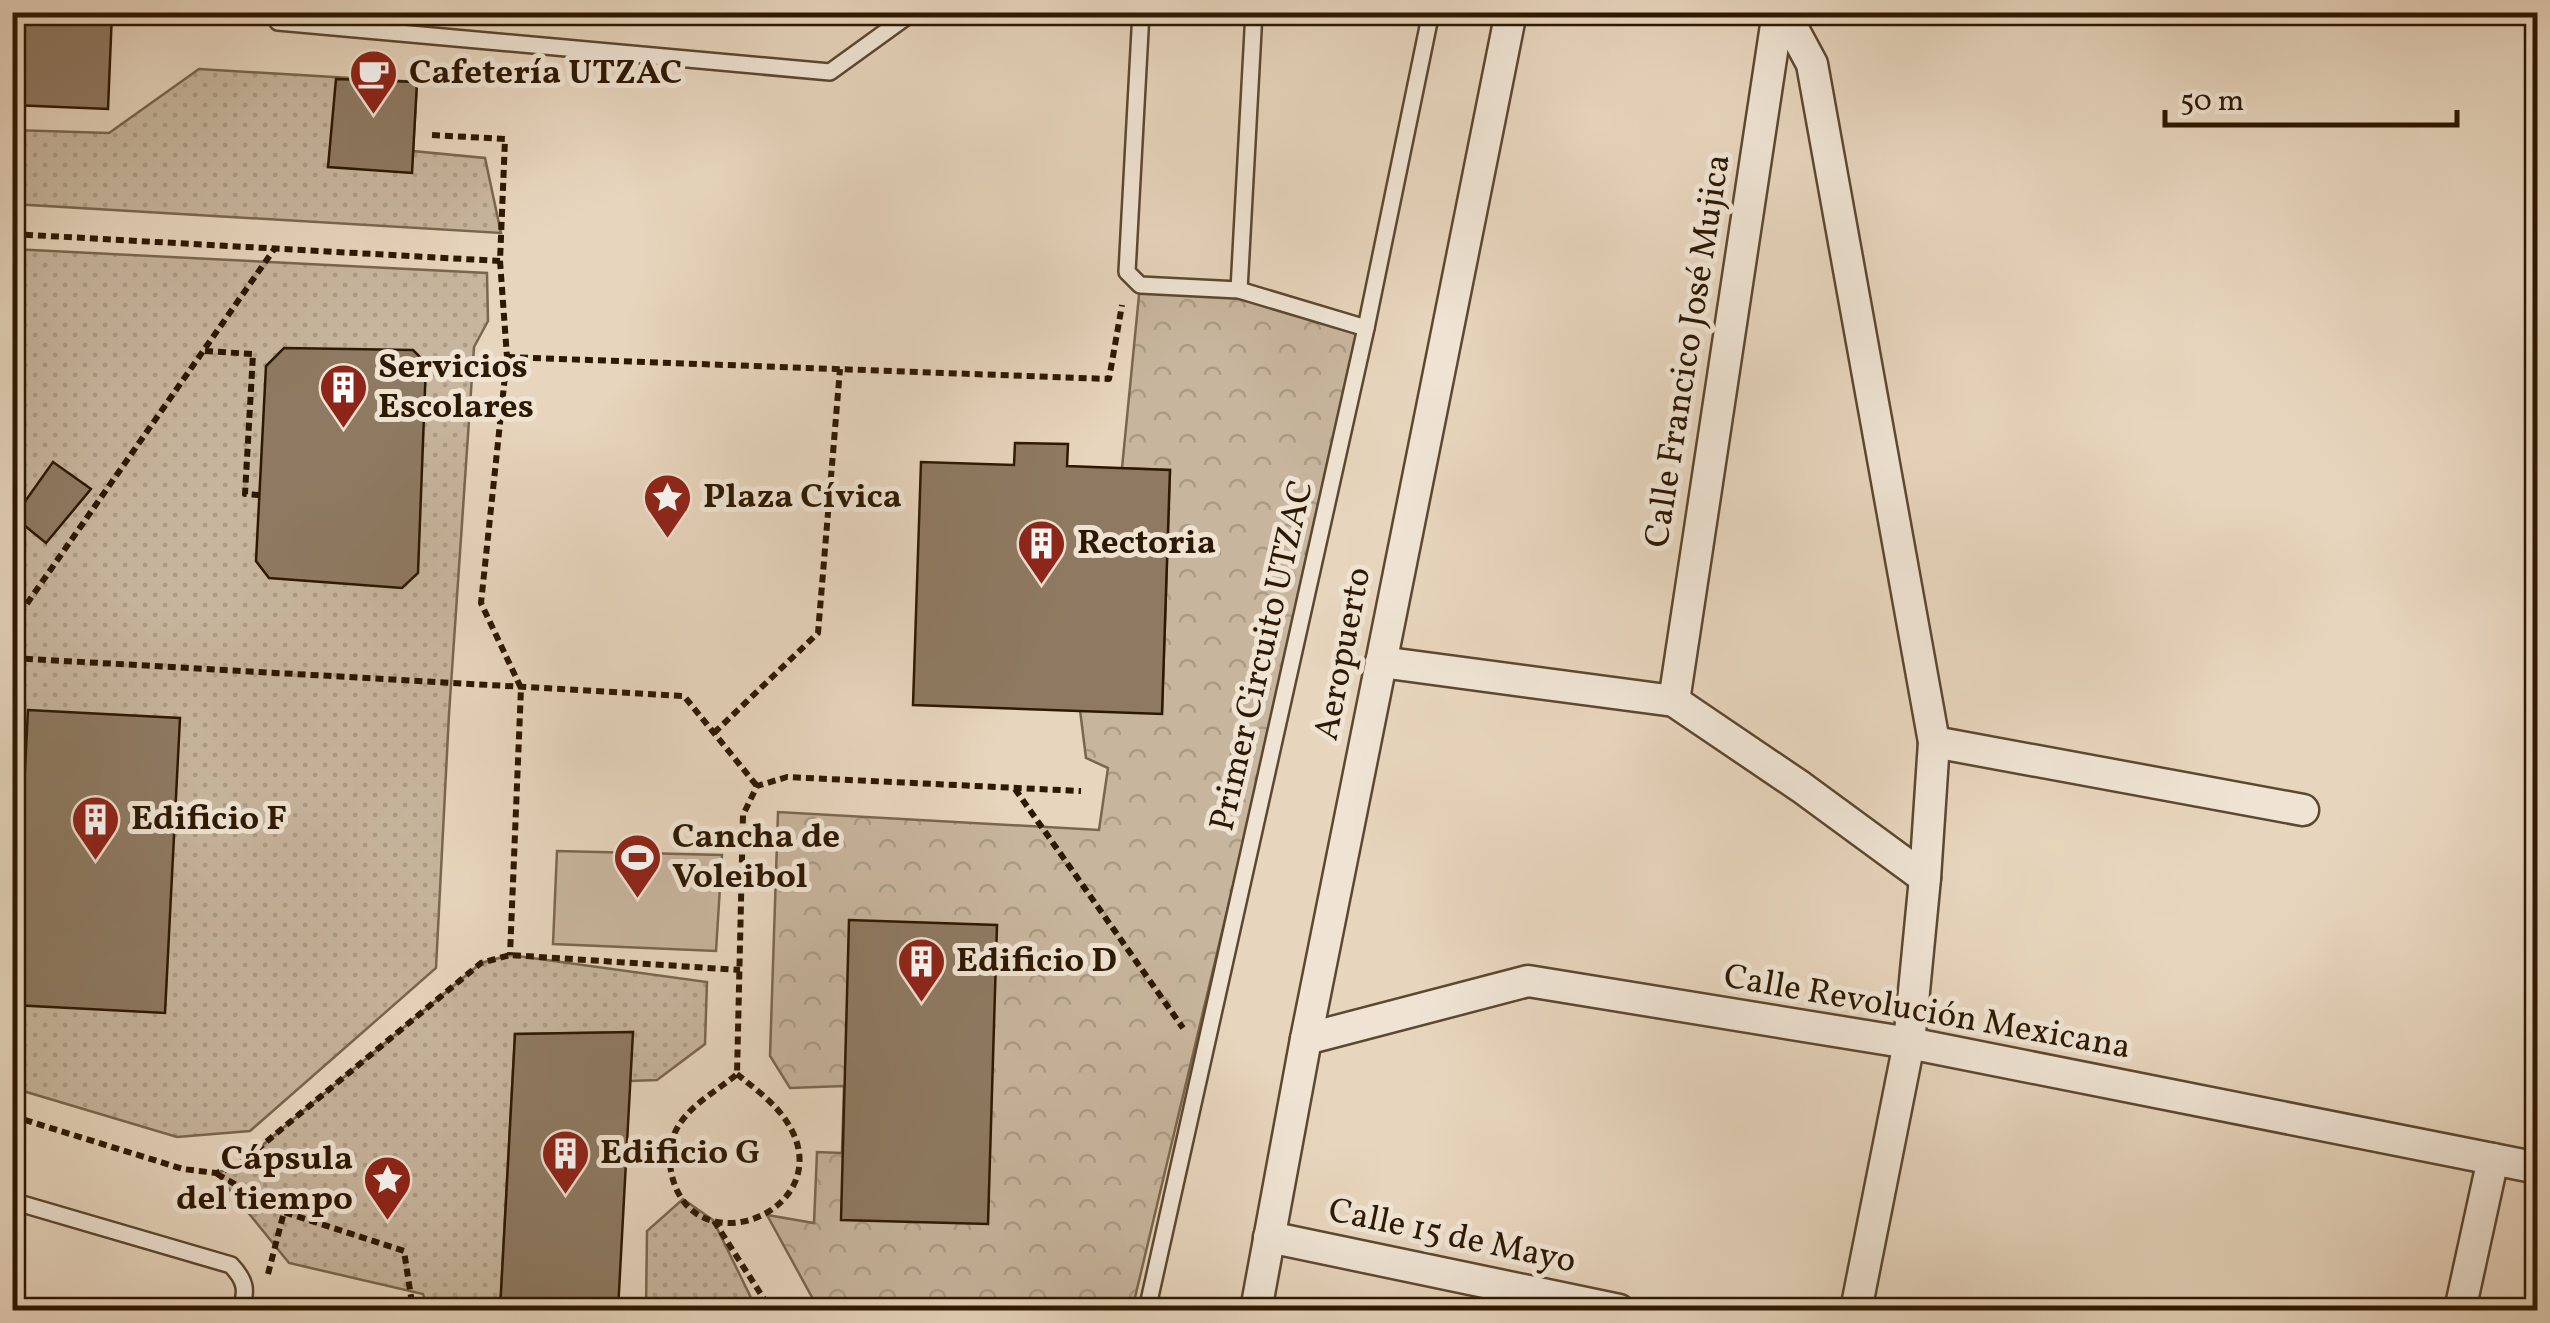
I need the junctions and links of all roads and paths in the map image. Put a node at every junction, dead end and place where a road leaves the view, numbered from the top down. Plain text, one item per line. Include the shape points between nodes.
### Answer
1 (274, 12) edge
2 (913, 12) edge
3 (1141, 12) edge
4 (1254, 12) edge
5 (1431, 12) edge
6 (1511, 12) edge
7 (1781, 12) edge
8 (432, 135) dead end
9 (12, 234) edge
10 (275, 248) junction
11 (500, 261) junction
12 (1128, 272) junction
13 (1239, 290) junction
14 (1366, 328) junction
15 (204, 350) junction
16 (506, 357) junction
17 (840, 369) junction
18 (259, 495) dead end
19 (12, 625) edge
20 (12, 658) edge
21 (1380, 662) junction
22 (520, 688) junction
23 (1674, 702) junction
24 (714, 733) junction
25 (1934, 742) junction
26 (757, 786) junction
27 (1015, 789) junction
28 (1081, 792) dead end
29 (2303, 810) dead end
30 (1926, 878) junction
31 (510, 955) junction
32 (740, 970) junction
33 (1306, 1039) junction
34 (1909, 1043) junction
35 (1204, 1058) junction
36 (738, 1074) junction
37 (12, 1116) edge
38 (2494, 1159) junction
39 (2538, 1168) edge
40 (216, 1173) junction
41 (12, 1201) edge
42 (284, 1212) junction
43 (713, 1220) junction
44 (1268, 1237) junction
45 (267, 1278) dead end
46 (240, 1310) edge
47 (413, 1310) edge
48 (771, 1310) edge
49 (1147, 1310) edge
50 (1256, 1310) edge
51 (1619, 1310) edge
52 (1856, 1310) edge
53 (2460, 1310) edge

1 - 2 lane via 278,22 830,72
3 - 12 lane
4 - 13 lane
5 - 14 lane, Primer Circuito UTZAC
6 - 21 street, Aeropuerto
7 - 23 street, Calle Francico José Mujica
7 - 25 street via 1812,64
8 - 11 path via 505,139
9 - 10 path
10 - 11 path
10 - 15 path
11 - 16 path
12 - 13 lane via 1140,285
12 - 17 path via 1110,379
13 - 14 lane
14 - 35 lane, Primer Circuito UTZAC
15 - 18 path via 253,354 245,494
15 - 19 path
16 - 17 path
16 - 22 path via 481,603
17 - 24 path via 818,633
20 - 22 path
21 - 23 street
21 - 33 street, Aeropuerto
22 - 24 path via 684,696
22 - 31 path
23 - 30 street
24 - 26 path
25 - 29 street
25 - 30 street
26 - 27 path via 787,776
26 - 32 path via 744,815
27 - 28 path
27 - 35 path
30 - 34 street
31 - 32 path
31 - 40 path via 482,963 236,1167
32 - 36 path
33 - 34 street, Calle Revolución Mexicana via 1528,981
33 - 44 street, Aeropuerto
34 - 38 street, Calle Revolución Mexicana
34 - 52 street
35 - 49 lane, Primer Circuito UTZAC
36 - 43 path via 687,1114 670,1146 674,1183 697,1212
36 - 43 path via 785,1118 798,1170 792,1188 767,1215 731,1224
37 - 40 path via 183,1169
38 - 39 street, Calle Revolución Mexicana
38 - 53 street
40 - 42 path
41 - 46 lane via 232,1265 246,1292
42 - 45 path
42 - 47 path via 404,1251
43 - 48 path
44 - 50 street, Aeropuerto
44 - 51 street, Calle 15 de Mayo

